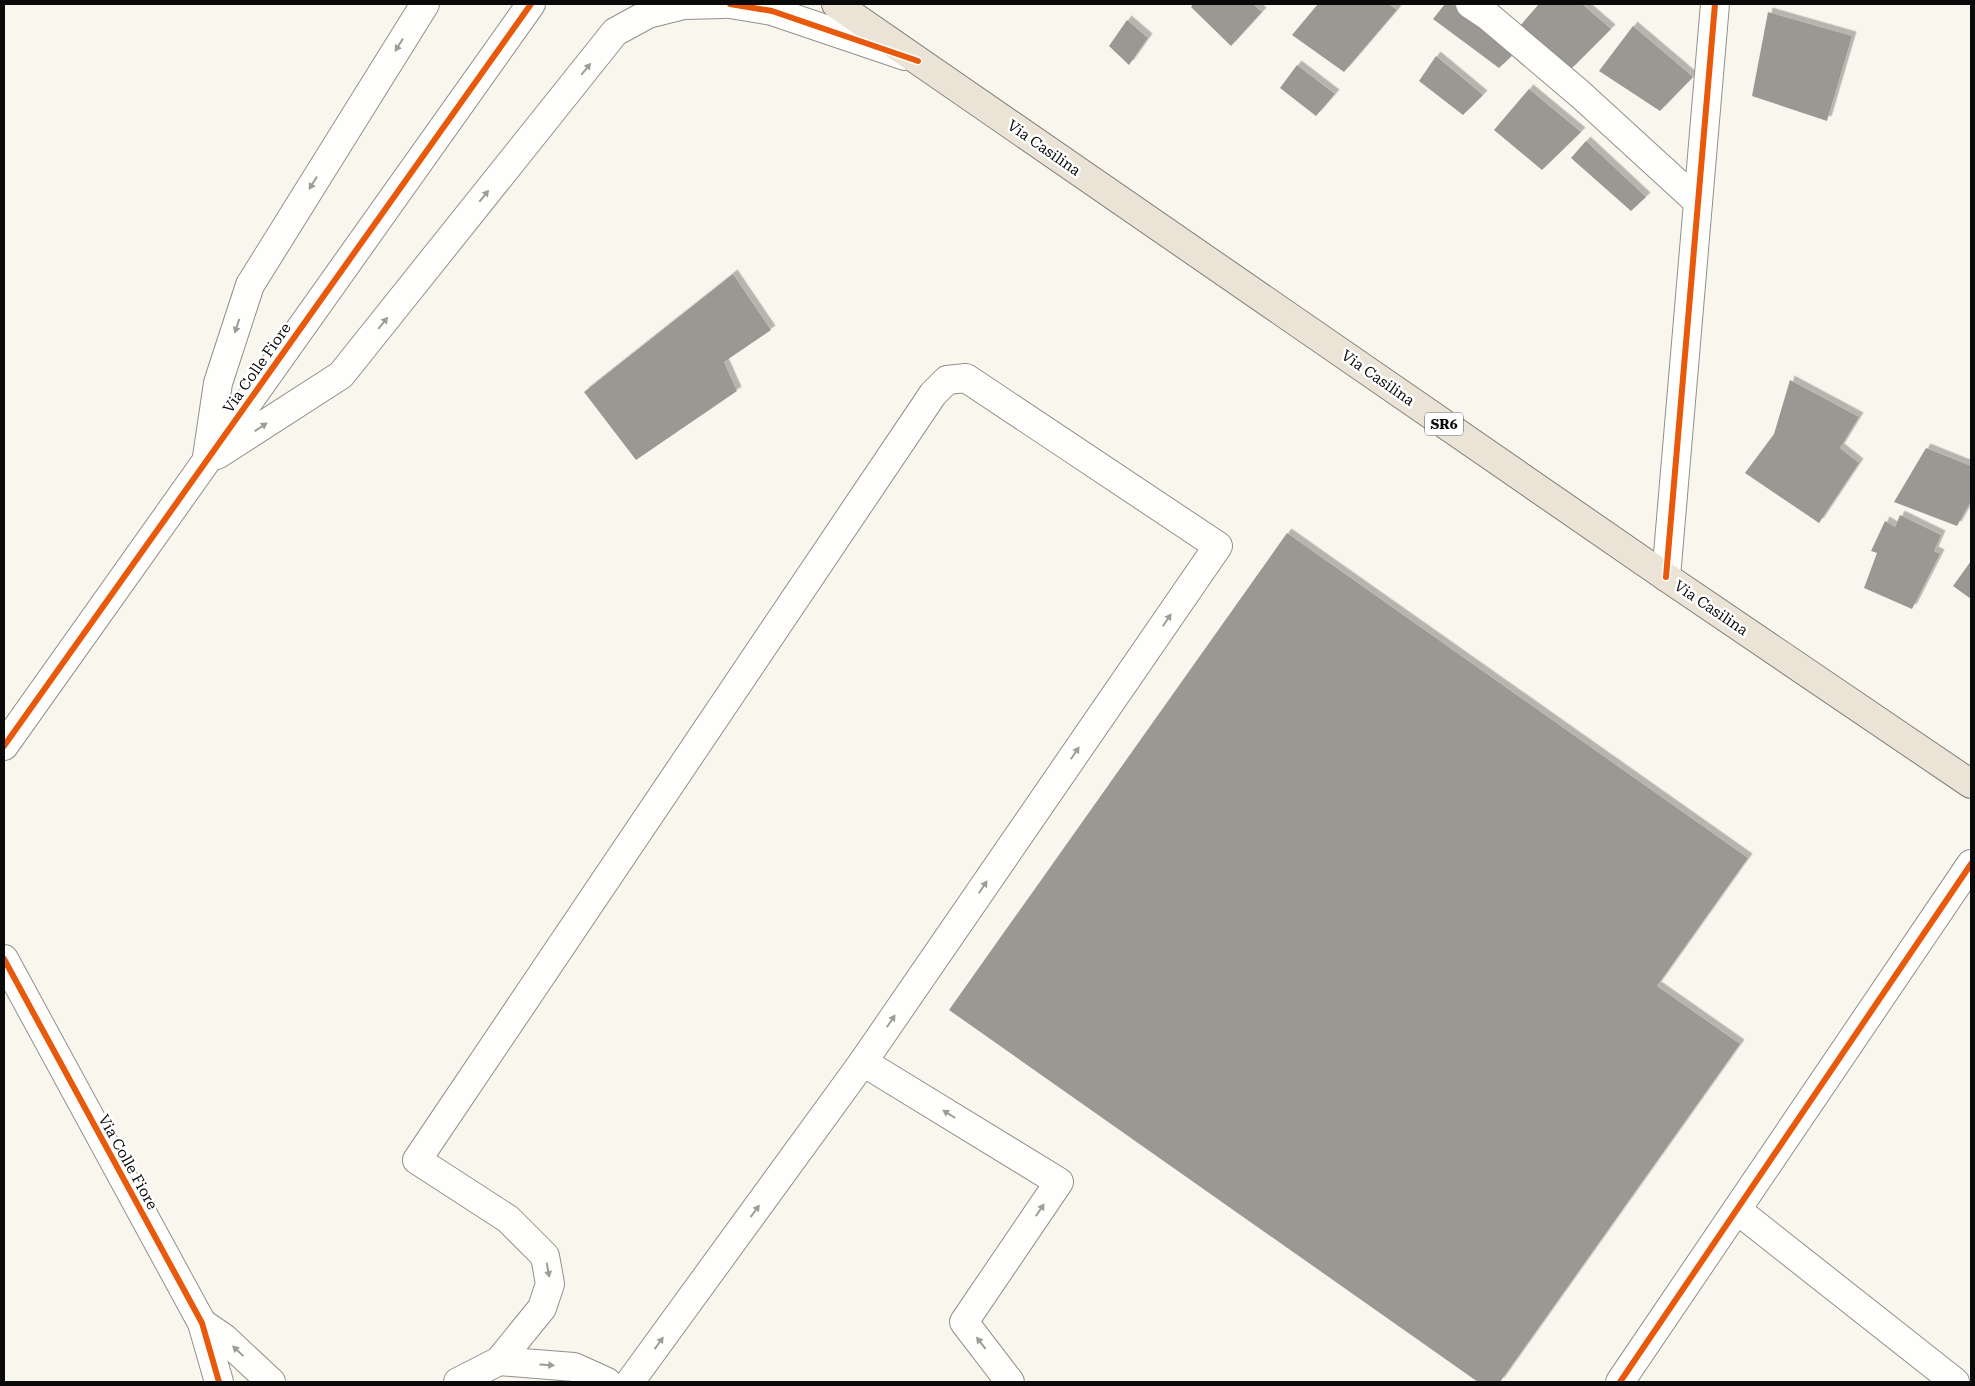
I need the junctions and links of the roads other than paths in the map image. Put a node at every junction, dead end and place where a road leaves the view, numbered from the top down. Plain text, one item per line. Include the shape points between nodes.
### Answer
1 (425, 4) edge
2 (531, 4) edge
3 (723, 4) edge
4 (730, 4) edge
5 (836, 4) edge
6 (1470, 4) edge
7 (1715, 4) edge
8 (918, 61) junction
9 (1698, 202) junction
10 (206, 463) junction
11 (1666, 577) junction
12 (4, 746) edge
13 (1971, 784) edge
14 (1971, 864) edge
15 (4, 959) edge
16 (864, 1062) junction
17 (1737, 1210) junction
18 (202, 1323) junction
19 (499, 1361) junction
20 (601, 1381) edge
21 (219, 1382) edge
22 (271, 1382) edge
23 (458, 1382) edge
24 (630, 1382) edge
25 (1010, 1382) edge
26 (1620, 1382) edge
27 (1955, 1382) edge

1 -> 10 street via 250,285 218,383
2 - 10 street, Via Colle Fiore
10 -> 3 street via 341,375 615,32 648,14 684,5
4 - 8 street via 772,11
5 - 8 main road, Via Casilina / SR6
6 - 9 street via 1580,94
7 - 9 street
8 - 11 main road, Via Casilina / SR6
9 - 11 street
10 - 12 street, Via Colle Fiore
11 - 13 main road, Via Casilina / SR6
14 - 17 street
15 - 18 street, Via Colle Fiore
16 -> 19 street via 1218,546 966,378 947,380 933,394 417,1160 508,1219 545,1256 550,1284 542,1308
24 -> 16 street
25 -> 16 street via 964,1322 1059,1182
17 - 26 street
17 - 27 street
18 - 21 street, Via Colle Fiore
22 -> 18 street, Via Colle Fiore via 224,1338
19 -> 20 street via 574,1367
19 - 23 street

